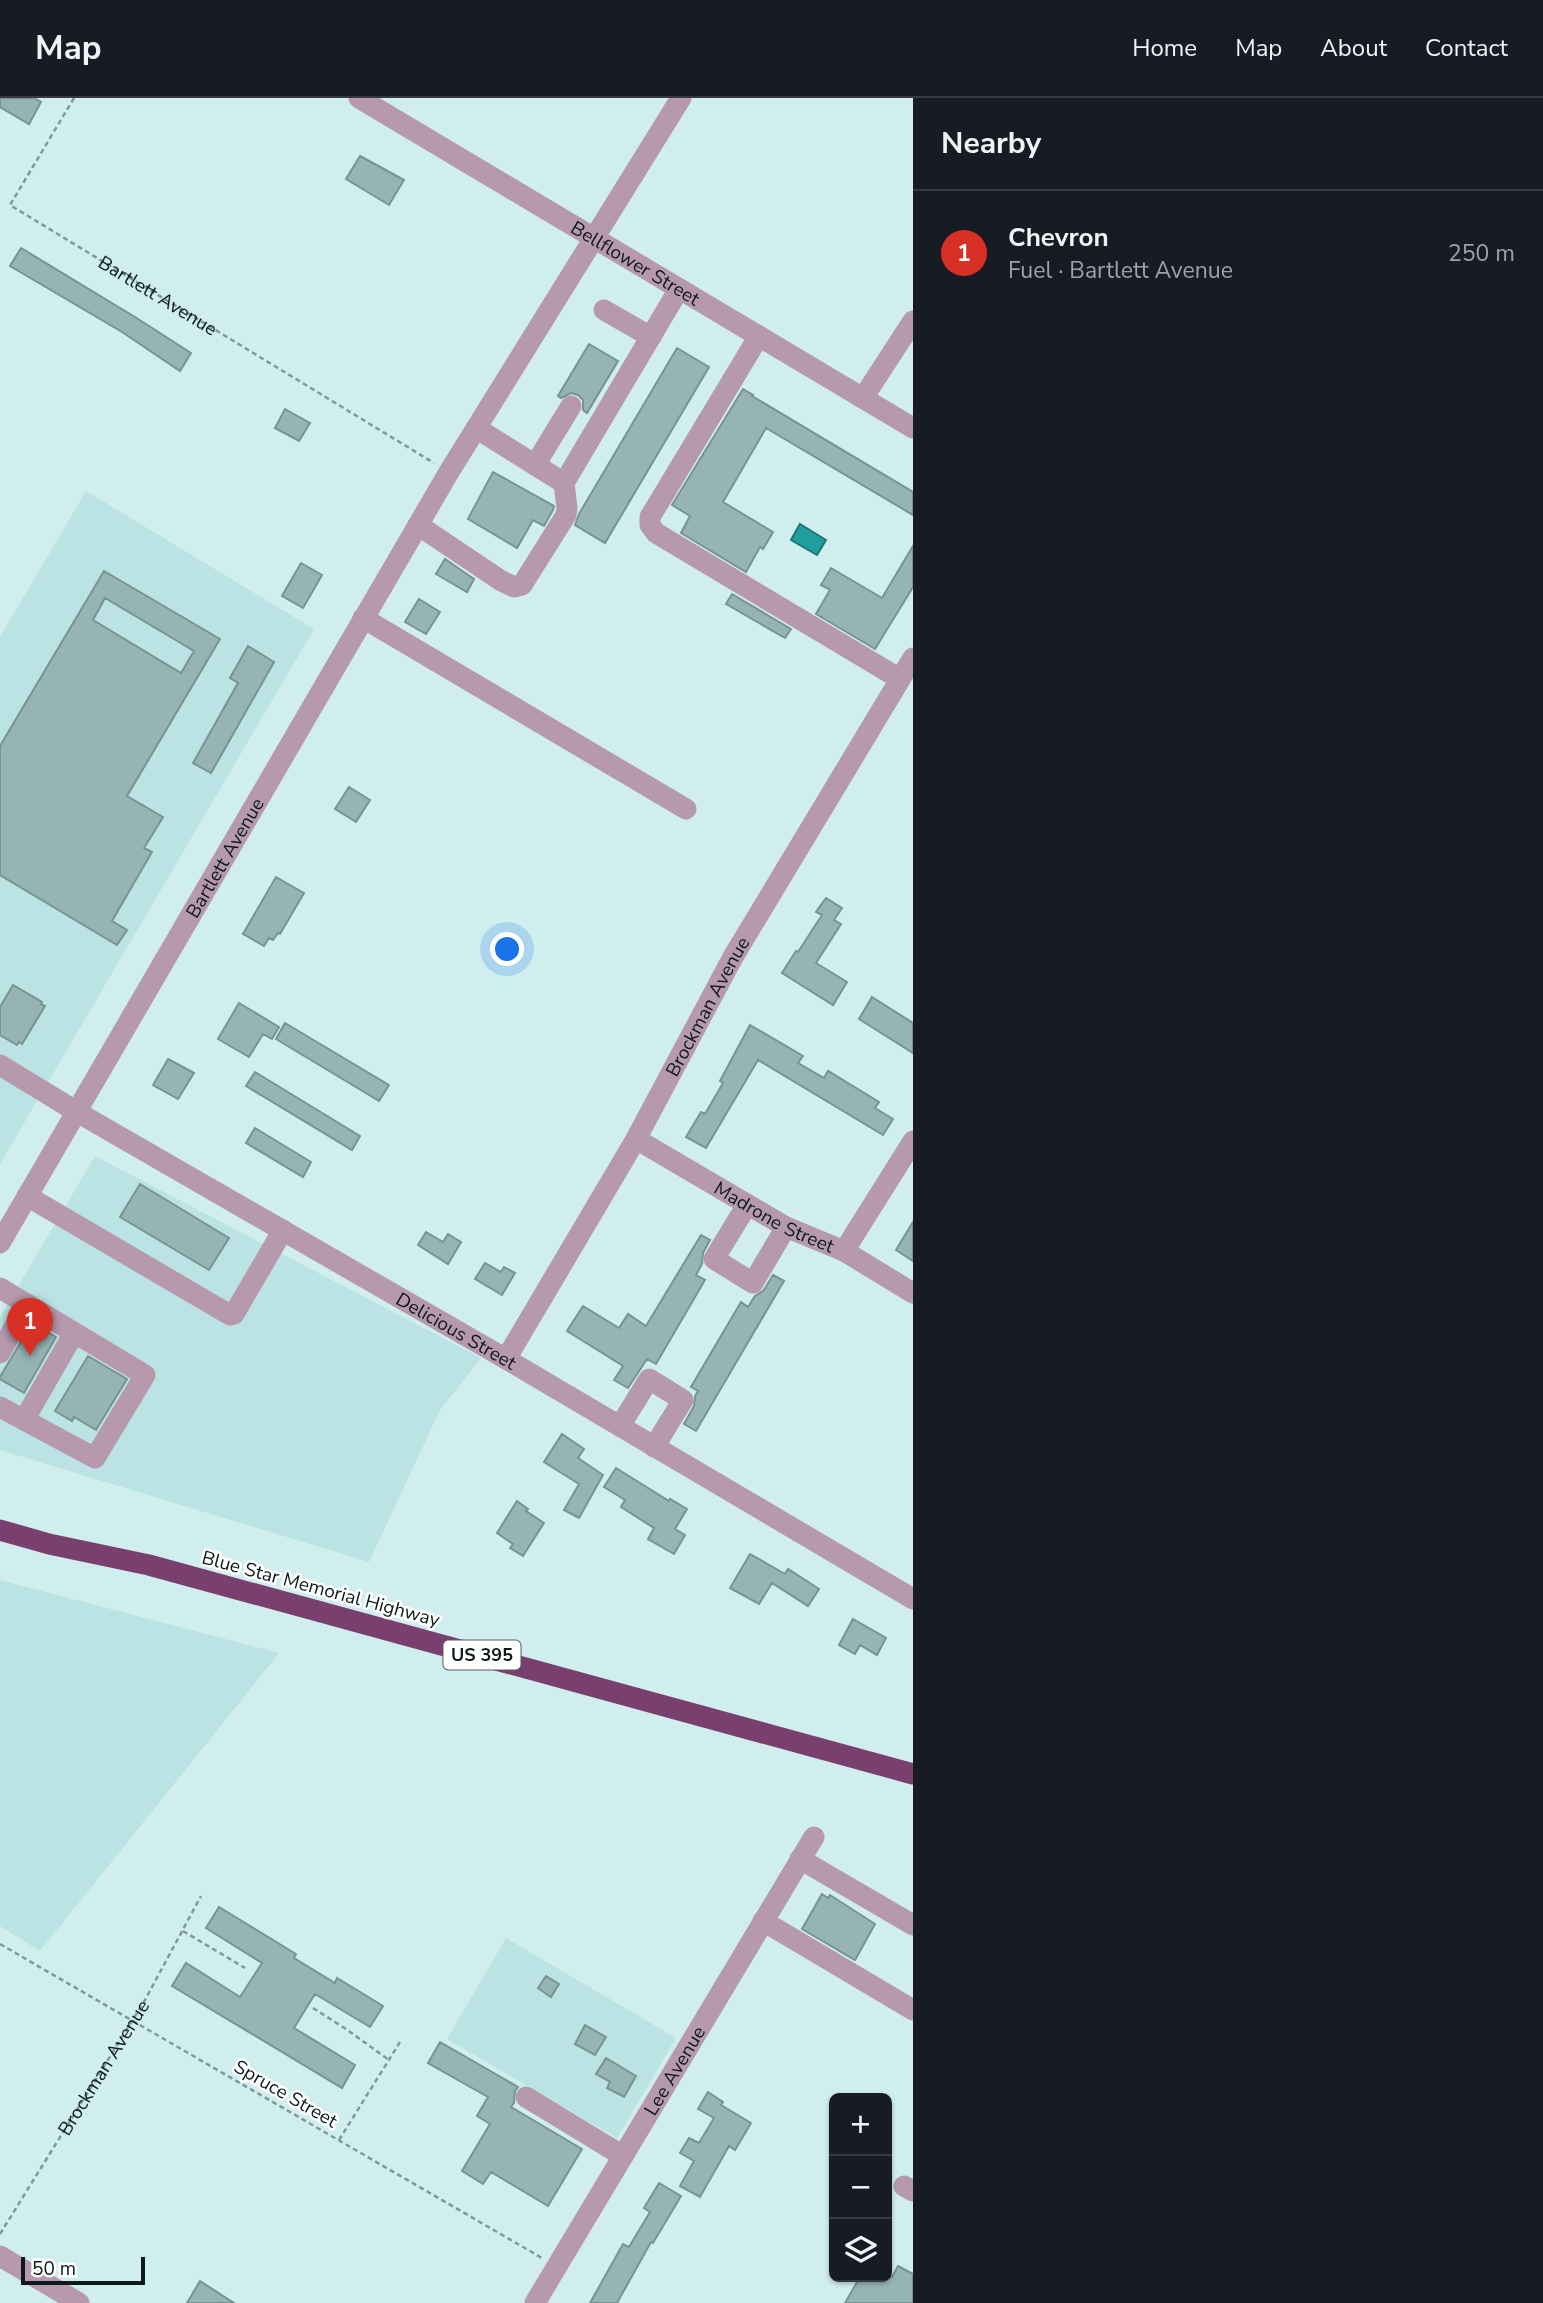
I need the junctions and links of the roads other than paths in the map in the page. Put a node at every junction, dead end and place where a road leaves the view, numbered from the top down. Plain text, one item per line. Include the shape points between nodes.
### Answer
1 (359, 98) edge
2 (681, 98) edge
3 (593, 237) junction
4 (680, 289) junction
5 (604, 310) dead end
6 (913, 321) edge
7 (759, 336) junction
8 (651, 337) junction
9 (863, 398) junction
10 (571, 406) dead end
11 (476, 428) junction
12 (913, 428) edge
13 (535, 465) junction
14 (564, 484) junction
15 (418, 524) junction
16 (363, 618) junction
17 (913, 658) edge
18 (900, 679) junction
19 (686, 809) dead end
20 (0, 1065) edge
21 (77, 1112) junction
22 (636, 1139) junction
23 (913, 1141) edge
24 (905, 1174) edge
25 (27, 1196) junction
26 (747, 1205) junction
27 (786, 1227) junction
28 (283, 1230) junction
29 (0, 1242) edge
30 (844, 1251) junction
31 (0, 1288) edge
32 (913, 1293) edge
33 (27, 1304) junction
34 (75, 1333) junction
35 (0, 1353) edge
36 (506, 1359) junction
37 (0, 1407) edge
38 (24, 1420) junction
39 (620, 1426) junction
40 (654, 1447) junction
41 (0, 1530) edge
42 (913, 1599) edge
43 (913, 1774) edge
44 (814, 1837) dead end
45 (800, 1859) junction
46 (763, 1921) junction
47 (913, 1926) edge
48 (913, 2010) edge
49 (526, 2097) dead end
50 (623, 2156) junction
51 (0, 2256) edge
52 (79, 2303) edge
53 (535, 2303) edge

1 - 3 street, Bellflower Street
2 - 3 street, Bartlett Avenue
3 - 4 street, Bellflower Street
3 - 11 street, Bartlett Avenue
4 - 7 street, Bellflower Street
4 - 8 street
5 - 8 street
6 - 9 street
7 - 9 street, Bellflower Street
7 - 18 street via 650,517 650,525 656,533
8 - 14 street
9 - 12 street, Bellflower Street
10 - 13 street
11 - 13 street
11 - 15 street, Bartlett Avenue
13 - 14 street
14 - 15 street via 566,515 522,585 514,587 500,580
15 - 16 street, Bartlett Avenue
16 - 19 street
16 - 21 street, Bartlett Avenue
17 - 18 street, Brockman Avenue
18 - 22 street, Brockman Avenue via 733,957
20 - 21 street, Delicious Street
21 - 25 street, Bartlett Avenue
21 - 28 street, Delicious Street
22 - 26 street, Madrone Street
22 - 36 street, Brockman Avenue
23 - 24 street
24 - 30 street
25 - 28 street via 229,1315 234,1314
25 - 29 street, Bartlett Avenue
26 - 27 street, Madrone Street
26 - 27 street via 715,1259 753,1283
27 - 30 street, Madrone Street
28 - 36 street, Delicious Street
30 - 32 street, Madrone Street
31 - 33 street
33 - 34 street
33 - 35 street
34 - 38 street
34 - 38 street via 145,1375 95,1458
36 - 39 street, Delicious Street
37 - 38 street
39 - 40 street, Delicious Street
39 - 40 street via 649,1379 683,1400
40 - 42 street, Delicious Street
41 - 43 highway, Blue Star Memorial Highway / US 395 via 149,1564
44 - 45 street, Lee Avenue
45 - 46 street, Lee Avenue
45 - 47 street
46 - 48 street
46 - 50 street, Lee Avenue
49 - 50 street
50 - 53 street, Lee Avenue
51 - 52 street

